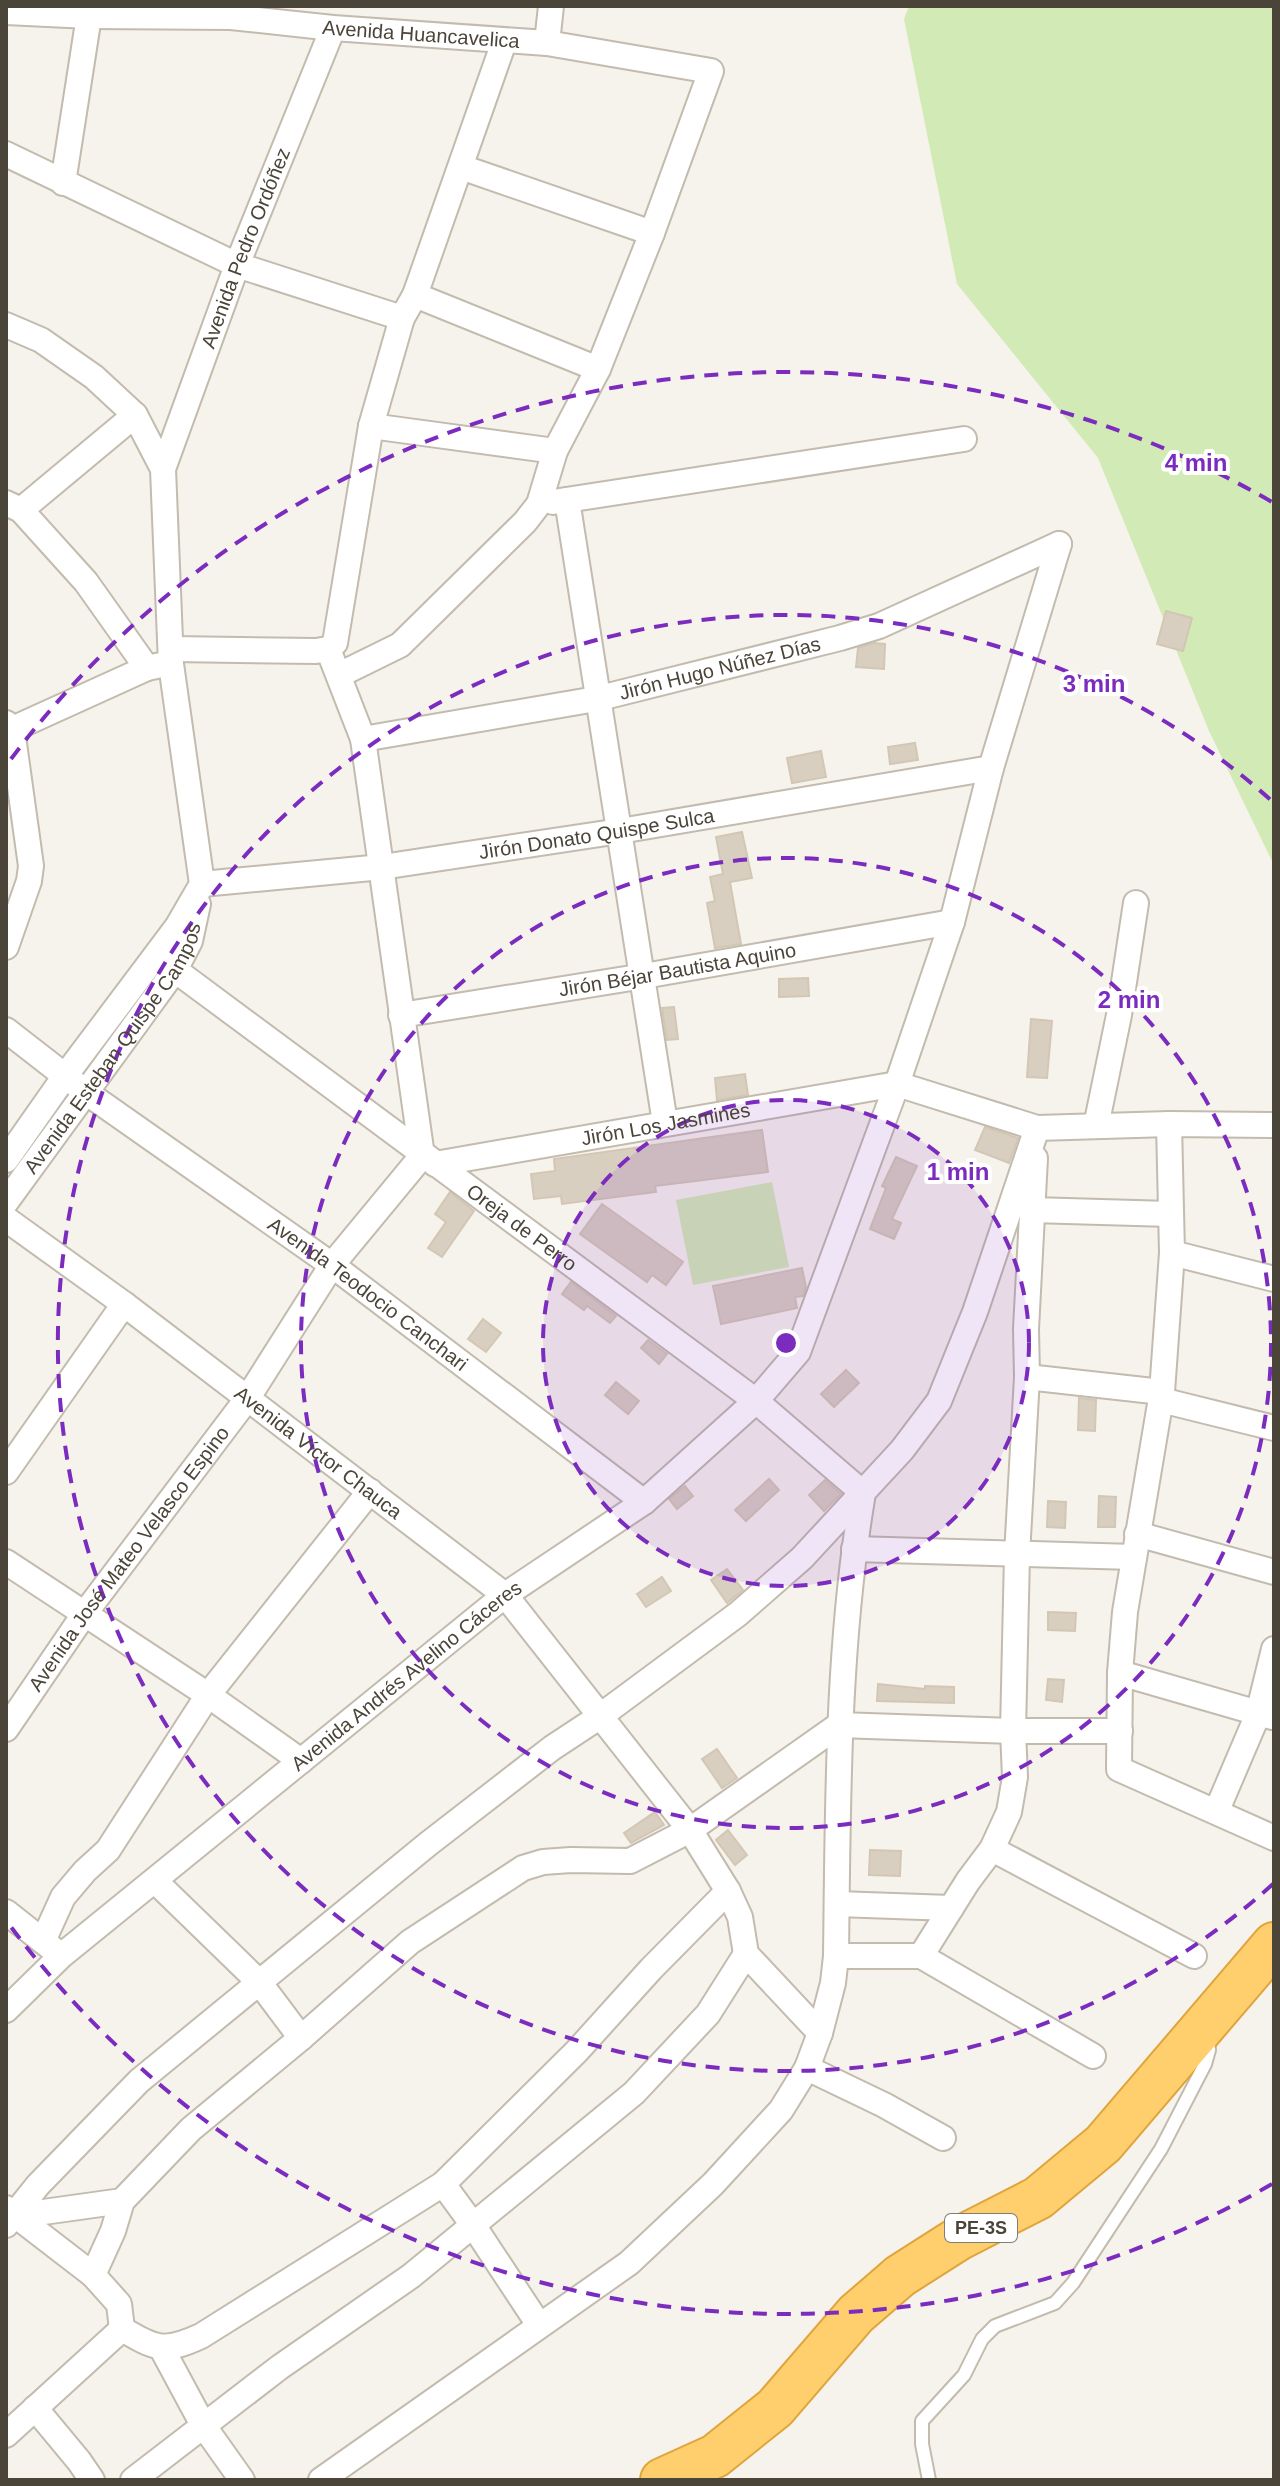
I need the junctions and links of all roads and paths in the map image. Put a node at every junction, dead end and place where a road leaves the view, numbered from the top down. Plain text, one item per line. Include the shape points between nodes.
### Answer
1 (551, 6) edge
2 (6, 12) edge
3 (231, 12) edge
4 (89, 16) junction
5 (333, 28) junction
6 (504, 42) junction
7 (547, 43) junction
8 (6, 154) edge
9 (461, 167) junction
10 (63, 183) junction
11 (652, 233) junction
12 (237, 265) junction
13 (415, 295) junction
14 (402, 318) junction
15 (6, 325) edge
16 (598, 369) junction
17 (135, 415) junction
18 (371, 426) junction
19 (964, 439) dead end
20 (555, 451) junction
21 (163, 469) junction
22 (567, 500) junction
23 (539, 504) junction
24 (14, 507) edge
25 (1059, 544) joint
26 (328, 649) junction
27 (172, 656) junction
28 (147, 668) junction
29 (339, 675) junction
30 (596, 699) junction
31 (8, 728) edge
32 (363, 739) junction
33 (991, 768) junction
34 (620, 831) junction
35 (382, 867) junction
36 (202, 884) junction
37 (1136, 903) dead end
38 (952, 922) junction
39 (6, 947) edge
40 (175, 970) junction
41 (644, 976) junction
42 (401, 1015) junction
43 (6, 1030) edge
44 (65, 1076) junction
45 (897, 1084) junction
46 (87, 1093) junction
47 (665, 1123) junction
48 (1169, 1124) junction
49 (1274, 1125) edge
50 (1096, 1126) junction
51 (1037, 1128) junction
52 (6, 1160) edge
53 (429, 1160) junction
54 (6, 1202) edge
55 (1032, 1210) junction
56 (1170, 1214) junction
57 (6, 1219) edge
58 (1172, 1253) junction
59 (332, 1265) junction
60 (1274, 1279) edge
61 (124, 1304) junction
62 (1027, 1377) junction
63 (1161, 1396) junction
64 (247, 1399) junction
65 (756, 1401) junction
66 (1274, 1428) edge
67 (6, 1472) edge
68 (370, 1491) junction
69 (863, 1493) junction
70 (644, 1502) junction
71 (1136, 1546) junction
72 (854, 1549) junction
73 (1017, 1555) junction
74 (6, 1562) edge
75 (1274, 1572) edge
76 (505, 1595) junction
77 (85, 1613) junction
78 (1274, 1649) edge
79 (1120, 1673) junction
80 (208, 1695) junction
81 (1266, 1716) edge
82 (599, 1717) junction
83 (839, 1725) junction
84 (6, 1729) edge
85 (1013, 1731) junction
86 (1120, 1731) junction
87 (301, 1761) junction
88 (1217, 1810) junction
89 (690, 1830) junction
90 (1274, 1838) edge
91 (992, 1849) junction
92 (155, 1881) junction
93 (728, 1891) junction
94 (837, 1904) junction
95 (951, 1908) junction
96 (6, 1912) edge
97 (1274, 1944) edge
98 (52, 1948) junction
99 (746, 1954) junction
100 (836, 1956) junction
101 (921, 1956) junction
102 (1194, 1956) dead end
103 (259, 1982) junction
104 (6, 2010) edge
105 (1203, 2026) junction
106 (820, 2033) junction
107 (301, 2038) junction
108 (1093, 2056) dead end
109 (807, 2068) junction
110 (943, 2138) dead end
111 (443, 2184) junction
112 (122, 2201) junction
113 (9, 2216) edge
114 (473, 2225) junction
115 (93, 2275) junction
116 (539, 2325) junction
117 (122, 2329) junction
118 (161, 2347) junction
119 (35, 2408) junction
120 (203, 2425) junction
121 (6, 2435) edge
122 (92, 2480) edge
123 (133, 2480) edge
124 (242, 2480) edge
125 (321, 2480) edge
126 (662, 2480) edge
127 (929, 2480) edge

1 - 7 street
2 - 4 street, Avenida Huancavelica
3 - 4 street, Avenida Huancavelica
3 - 5 street, Avenida Huancavelica
4 - 10 street
5 - 6 street, Avenida Huancavelica
5 - 12 street, Avenida Pedro Ordóñez
6 - 7 street, Avenida Huancavelica
6 - 9 street
7 - 11 street, Avenida Huancavelica via 711,71
8 - 10 street
9 - 11 street
9 - 13 street
10 - 12 street
11 - 16 street
12 - 14 street
12 - 21 street, Avenida Pedro Ordóñez
13 - 14 street
13 - 16 street
14 - 18 street
15 - 17 street via 41,340 94,377
16 - 20 street
17 - 21 street
17 - 24 street
18 - 20 street
18 - 26 street via 335,643
19 - 22 street
20 - 23 street
21 - 27 street, Avenida Esteban Quispe Campos
22 - 23 street
22 - 30 street
23 - 29 street via 400,645
24 - 28 street via 86,582
25 - 30 street, Jirón Hugo Núñez Días via 879,626
25 - 33 street, Avenida Andrés Avelino Cáceres
26 - 27 street
26 - 29 street
27 - 28 street
27 - 36 street, Avenida Esteban Quispe Campos
28 - 31 street
29 - 32 street
30 - 32 street, Jirón Hugo Núñez Días
30 - 34 street
31 - 39 street via 31,866
32 - 35 street
33 - 34 street, Jirón Donato Quispe Sulca
33 - 38 street, Avenida Andrés Avelino Cáceres
34 - 35 street, Jirón Donato Quispe Sulca
34 - 41 street
35 - 36 street, Jirón Donato Quispe Sulca
35 - 42 street
36 - 40 street, Avenida Esteban Quispe Campos via 190,941
36 - 44 street via 177,927
37 - 50 street
38 - 41 street, Jirón Béjar Bautista Aquino
38 - 45 street, Avenida Andrés Avelino Cáceres
40 - 46 street, Avenida Esteban Quispe Campos
40 - 53 street, Oreja de Perro
41 - 42 street, Jirón Béjar Bautista Aquino
41 - 47 street
42 - 53 street
43 - 44 street, Avenida Teodocio Canchari
44 - 46 street, Avenida Teodocio Canchari
44 - 52 street
45 - 47 street, Jirón Los Jasmines
45 - 51 street
45 - 65 street, Avenida Andrés Avelino Cáceres via 798,1352
46 - 54 street, Avenida Esteban Quispe Campos
46 - 59 street, Avenida Teodocio Canchari
47 - 53 street, Jirón Los Jasmines
48 - 49 street
48 - 50 street
48 - 56 street
50 - 51 street
51 - 55 street
51 - 69 street via 939,1401
53 - 59 street, Avenida José Mateo Velasco Espino
53 - 65 street, Oreja de Perro
55 - 56 street
55 - 62 street
56 - 58 street
57 - 61 street, Avenida Víctor Chauca
58 - 60 street
58 - 63 street
59 - 64 street, Avenida José Mateo Velasco Espino
59 - 70 street, Avenida Teodocio Canchari
61 - 64 street, Avenida Víctor Chauca
61 - 67 street
62 - 63 street
62 - 73 street
63 - 66 street
63 - 71 street
64 - 68 street, Avenida Víctor Chauca
64 - 77 street, Avenida José Mateo Velasco Espino
65 - 69 street, Oreja de Perro
65 - 70 street, Avenida Andrés Avelino Cáceres
68 - 76 street, Avenida Víctor Chauca
68 - 80 street
69 - 72 street
69 - 82 street via 802,1558 738,1614
70 - 76 street, Avenida Andrés Avelino Cáceres
71 - 73 street
71 - 75 street
71 - 79 street
72 - 73 street
72 - 83 street
73 - 85 street
74 - 77 street
76 - 82 street, Avenida Víctor Chauca
76 - 87 street, Avenida Andrés Avelino Cáceres
77 - 80 street
77 - 84 street, Avenida José Mateo Velasco Espino
78 - 81 street
79 - 81 street
79 - 86 street
80 - 87 street
80 - 98 street via 108,1850 63,1897
81 - 88 street
82 - 89 street, Avenida Víctor Chauca
82 - 103 street via 428,1844
83 - 85 street
83 - 89 street
83 - 94 street
85 - 86 street
85 - 91 street via 1015,1777 1009,1812
86 - 88 street via 1119,1769
87 - 92 street, Avenida Andrés Avelino Cáceres
88 - 90 street
89 - 93 street, Avenida Víctor Chauca
89 - 107 street via 630,1861 571,1860 523,1868 410,1942
91 - 95 street
91 - 102 street
92 - 98 street, Avenida Andrés Avelino Cáceres
92 - 103 street
93 - 99 street, Avenida Víctor Chauca via 740,1917
93 - 111 street
94 - 95 street
94 - 100 street
95 - 101 street
96 - 98 street
97 - 105 highway, PE-3S
98 - 104 street, Avenida Andrés Avelino Cáceres
99 - 106 street
99 - 114 street via 708,2014 634,2093
100 - 101 street
100 - 106 street
101 - 108 street
103 - 107 street
103 - 113 street via 139,2081
105 - 126 highway, PE-3S via 1103,2144 1038,2198 900,2276 856,2314 775,2408 715,2456
105 - 127 lane via 1209,2050 1205,2064 1161,2149 1073,2283 1055,2303 988,2331 964,2375 922,2421
106 - 109 street
107 - 112 street via 191,2129
109 - 110 street
109 - 116 street via 781,2110 713,2184 629,2263
111 - 114 street
111 - 118 street via 201,2336 178,2347
112 - 113 street
112 - 115 street
113 - 115 street
114 - 116 street
114 - 120 street via 411,2276
115 - 117 street via 119,2304
116 - 125 street
117 - 118 street
117 - 119 street
118 - 120 street
119 - 121 street
119 - 122 street
120 - 123 street
120 - 124 street

